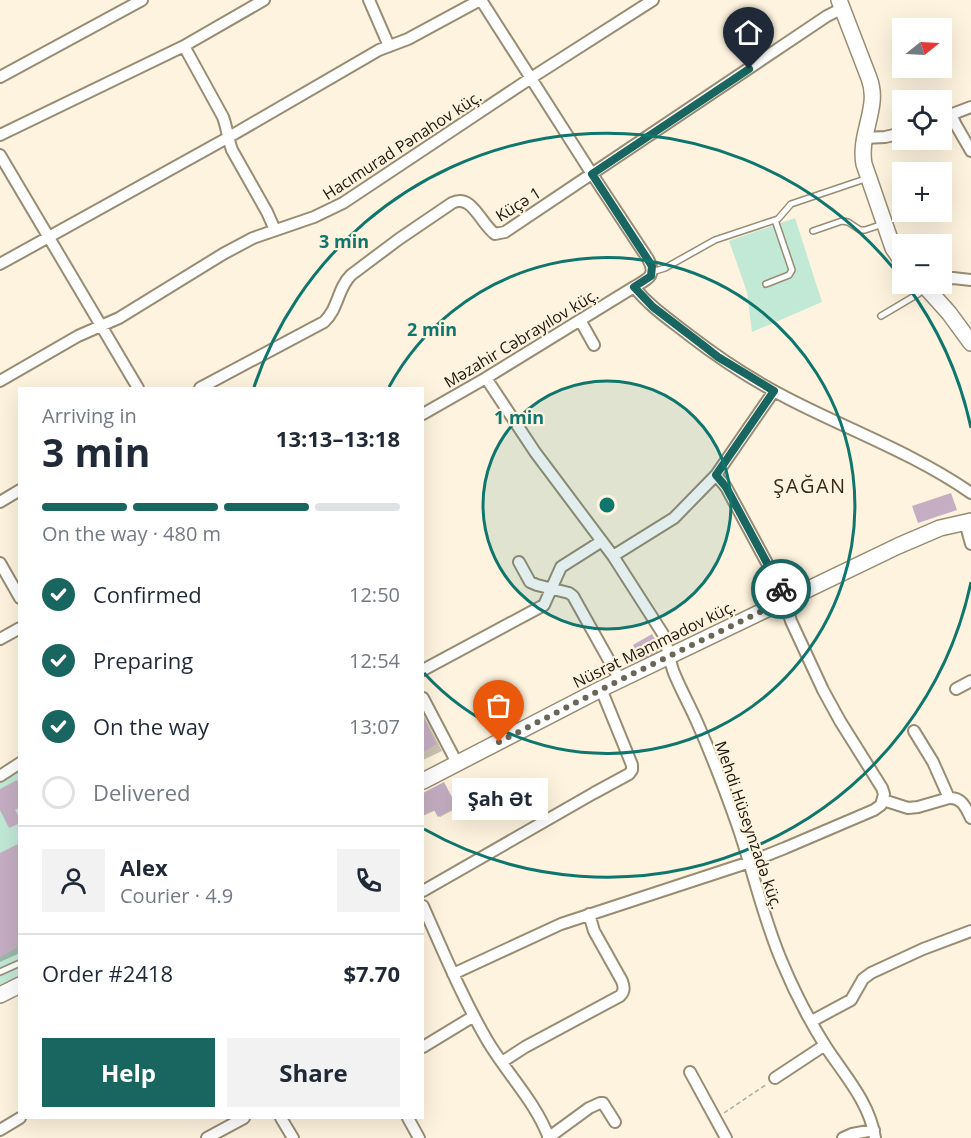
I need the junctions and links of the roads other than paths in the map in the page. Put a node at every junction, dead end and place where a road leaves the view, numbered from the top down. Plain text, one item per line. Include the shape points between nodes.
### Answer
1 (142, 0) edge
2 (264, 0) edge
3 (369, 0) edge
4 (481, 0) edge
5 (653, 0) edge
6 (841, 4) edge
7 (184, 46) junction
8 (389, 46) junction
9 (0, 77) edge
10 (531, 78) junction
11 (971, 107) edge
12 (952, 114) edge
13 (952, 122) edge
14 (0, 135) edge
15 (892, 135) edge
16 (228, 137) junction
17 (864, 138) junction
18 (971, 151) edge
19 (0, 155) edge
20 (592, 174) junction
21 (868, 178) junction
22 (774, 220) junction
23 (884, 224) junction
24 (274, 230) junction
25 (813, 231) dead end
26 (49, 238) junction
27 (892, 245) edge
28 (0, 264) edge
29 (652, 272) junction
30 (952, 278) edge
31 (971, 280) edge
32 (766, 284) dead end
33 (634, 287) junction
34 (918, 294) edge
35 (934, 294) edge
36 (882, 316) dead end
37 (580, 320) junction
38 (102, 326) junction
39 (971, 343) edge
40 (594, 345) dead end
41 (486, 378) junction
42 (0, 381) edge
43 (137, 387) edge
44 (202, 387) edge
45 (774, 391) junction
46 (424, 413) edge
47 (716, 475) junction
48 (18, 491) edge
49 (971, 493) edge
50 (0, 502) edge
51 (968, 522) edge
52 (602, 541) junction
53 (971, 544) edge
54 (613, 556) junction
55 (519, 562) dead end
56 (0, 563) edge
57 (552, 588) junction
58 (18, 594) edge
59 (785, 600) junction
60 (18, 629) edge
61 (0, 639) edge
62 (669, 657) junction
63 (424, 669) edge
64 (620, 680) junction
65 (971, 681) edge
66 (602, 689) junction
67 (956, 689) dead end
68 (424, 700) edge
69 (914, 731) dead end
70 (458, 763) junction
71 (18, 764) edge
72 (0, 776) edge
73 (424, 780) edge
74 (949, 798) junction
75 (883, 800) junction
76 (967, 803) edge
77 (971, 818) edge
78 (750, 862) junction
79 (424, 890) edge
80 (424, 908) edge
81 (589, 914) junction
82 (971, 931) edge
83 (18, 967) edge
84 (0, 972) edge
85 (453, 974) junction
86 (18, 986) edge
87 (0, 995) edge
88 (474, 1016) junction
89 (812, 1021) junction
90 (825, 1045) junction
91 (424, 1046) edge
92 (502, 1062) junction
93 (690, 1072) dead end
94 (775, 1078) road end
95 (18, 1119) edge
96 (242, 1119) edge
97 (284, 1119) edge
98 (409, 1119) edge
99 (615, 1122) dead end
100 (0, 1130) edge
101 (874, 1134) edge
102 (207, 1138) edge
103 (293, 1138) edge
104 (419, 1138) edge
105 (549, 1138) edge
106 (726, 1138) edge
107 (843, 1138) edge

1 - 9 street
2 - 7 street
3 - 8 street
4 - 8 street
4 - 10 street
5 - 10 street, Hacımurad Pənahov küç.
6 - 17 street via 872,90
6 - 20 street, Küçə 1
7 - 14 street
7 - 16 street via 223,117
8 - 16 street
10 - 20 street
10 - 24 street, Hacımurad Pənahov küç. via 343,203 314,218
11 - 12 street
13 - 18 street
15 - 17 street
16 - 24 street
16 - 26 street
17 - 21 street
19 - 26 street
20 - 29 street via 648,259
20 - 44 street, Küçə 1 via 500,234 489,230 464,200 452,203 351,275 331,316 324,322
21 - 22 lane via 791,204
21 - 23 street
22 - 29 lane via 715,240
22 - 32 lane via 792,270
23 - 25 lane via 860,230 842,221
23 - 27 street
24 - 38 street, Hacımurad Pənahov küç. via 223,254
26 - 28 street
26 - 38 street
29 - 33 street, Məzahir Cəbrayılov küç.
30 - 31 street
33 - 37 street, Məzahir Cəbrayılov küç.
33 - 45 street via 653,307 718,357
34 - 36 lane
35 - 39 street
37 - 40 street
37 - 41 street, Məzahir Cəbrayılov küç.
38 - 42 street, Hacımurad Pənahov küç.
38 - 43 street
41 - 46 street, Məzahir Cəbrayılov küç.
41 - 52 street, Mehdi Hüseynzadə küç.
45 - 47 street
45 - 49 street via 916,460
47 - 54 street via 674,518
47 - 59 street
48 - 50 street
51 - 53 street
51 - 59 street, Nüsrət Məmmədov küç. via 925,533
52 - 54 street, Mehdi Hüseynzadə küç.
52 - 57 street via 561,567
54 - 62 street, Mehdi Hüseynzadə küç. via 663,634
55 - 57 street via 530,582
56 - 58 street
57 - 63 street via 540,608
57 - 64 street via 573,596
59 - 62 street, Nüsrət Məmmədov küç.
59 - 75 street via 823,690 882,788
60 - 61 street
62 - 64 street, Nüsrət Məmmədov küç.
62 - 78 street, Mehdi Hüseynzadə küç. via 726,793
64 - 66 street, Nüsrət Məmmədov küç.
65 - 67 street
66 - 70 street, Nüsrət Məmmədov küç.
66 - 79 street via 632,765 629,774
68 - 70 street
69 - 74 street
70 - 73 street, Nüsrət Məmmədov küç.
71 - 72 street
74 - 75 street via 918,807
74 - 76 street
75 - 78 street via 874,810
76 - 77 street
78 - 81 street
78 - 89 street, Mehdi Hüseynzadə küç. via 776,947
80 - 85 street
81 - 85 street
81 - 92 street via 594,931 622,981 623,993
82 - 89 street via 871,973 851,1000
83 - 84 lane
85 - 88 street
86 - 87 street
88 - 91 street
88 - 92 street
89 - 90 street, Mehdi Hüseynzadə küç.
90 - 94 street
90 - 101 street, Mehdi Hüseynzadə küç. via 869,1113
92 - 105 street via 542,1120
93 - 106 street
95 - 100 street
96 - 102 street
97 - 103 street
98 - 104 street
99 - 105 street via 600,1102
101 - 107 street

